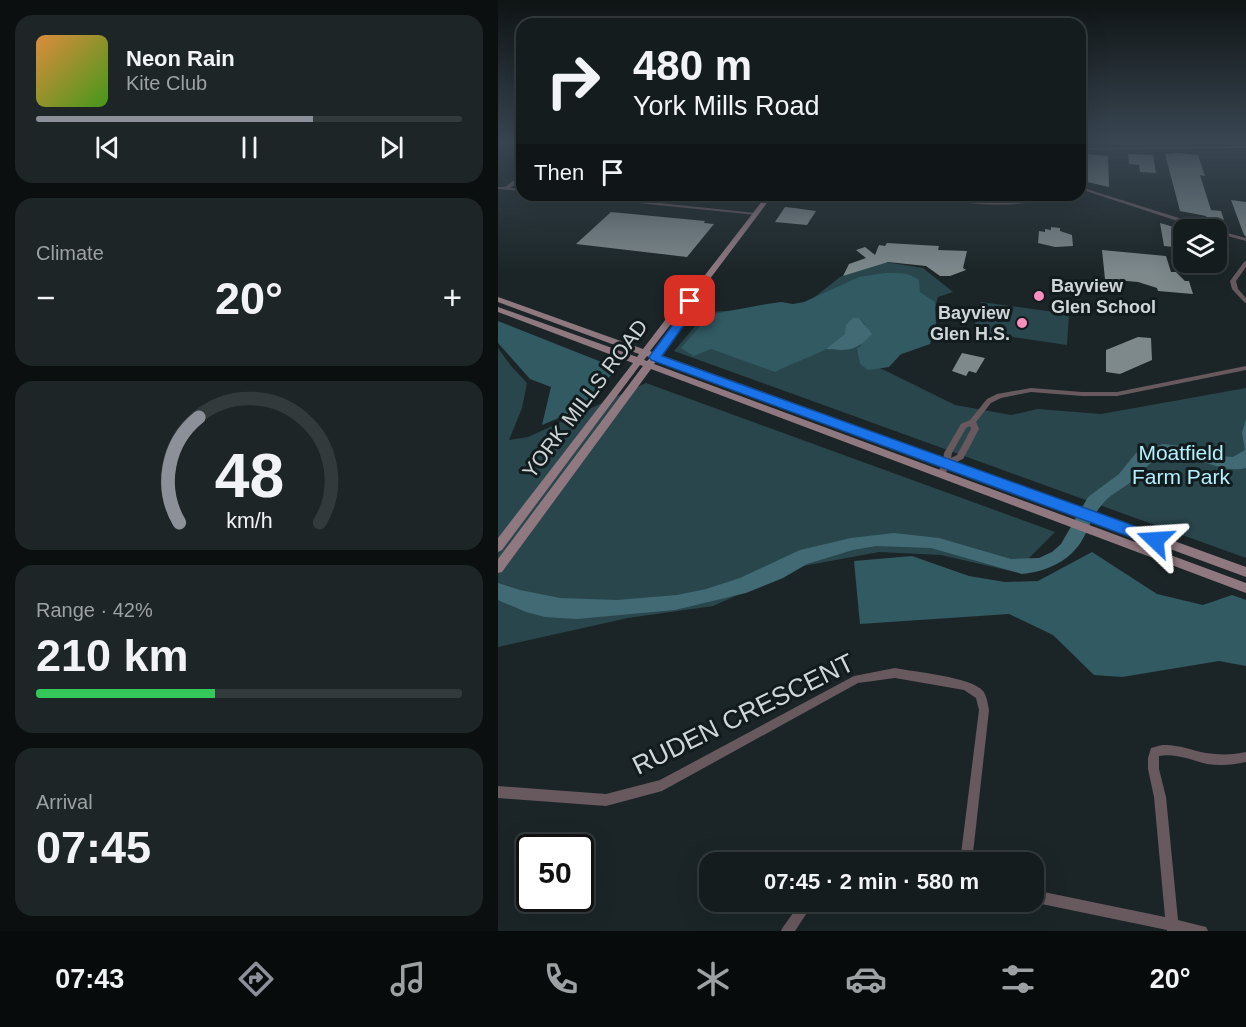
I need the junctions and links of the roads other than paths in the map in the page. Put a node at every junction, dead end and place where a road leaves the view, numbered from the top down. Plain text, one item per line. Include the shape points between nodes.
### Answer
1 (511, 185) edge
2 (498, 188) edge
3 (506, 189) junction
4 (516, 190) edge
5 (1086, 190) edge
6 (628, 201) edge
7 (766, 201) edge
8 (984, 201) edge
9 (1026, 201) edge
10 (756, 214) junction
11 (1177, 219) edge
12 (1227, 234) edge
13 (1246, 240) edge
14 (1246, 263) edge
15 (498, 299) edge
16 (1246, 301) edge
17 (508, 303) junction
18 (498, 309) edge
19 (559, 321) junction
20 (546, 328) junction
21 (646, 359) junction
22 (1246, 368) edge
23 (972, 422) junction
24 (944, 469) junction
25 (500, 544) edge
26 (1175, 554) junction
27 (498, 568) edge
28 (1246, 572) edge
29 (1246, 588) edge
30 (1246, 757) edge
31 (498, 792) edge
32 (967, 852) edge
33 (1044, 898) edge
34 (801, 912) edge
35 (1172, 927) edge
36 (788, 931) edge
37 (1202, 931) edge

1 - 3 street
2 - 3 street
3 - 4 street
5 - 11 street
6 - 10 street
7 - 10 main road, YORK MILLS ROAD
8 - 9 street
10 - 21 main road, YORK MILLS ROAD via 684,308 685,315
12 - 13 street
14 - 16 street via 1233,282
15 - 17 main road
17 - 18 main road
17 - 19 main road
18 - 20 main road
19 - 20 main road
19 - 21 main road
20 - 21 main road
21 - 24 main road
21 - 25 main road, YORK MILLS ROAD
21 - 27 main road, YORK MILLS ROAD
22 - 23 street via 1117,394 1016,391 989,401
23 - 24 street via 963,426
23 - 24 street via 975,429 960,457
24 - 26 main road
26 - 28 main road
26 - 29 main road
30 - 35 street via 1221,760 1170,750 1155,752 1152,760 1159,793
31 - 32 street, RUDEN CRESCENT via 606,800 662,784 857,679 895,673 966,686 980,695 984,710
33 - 35 street
34 - 36 street
35 - 37 street

